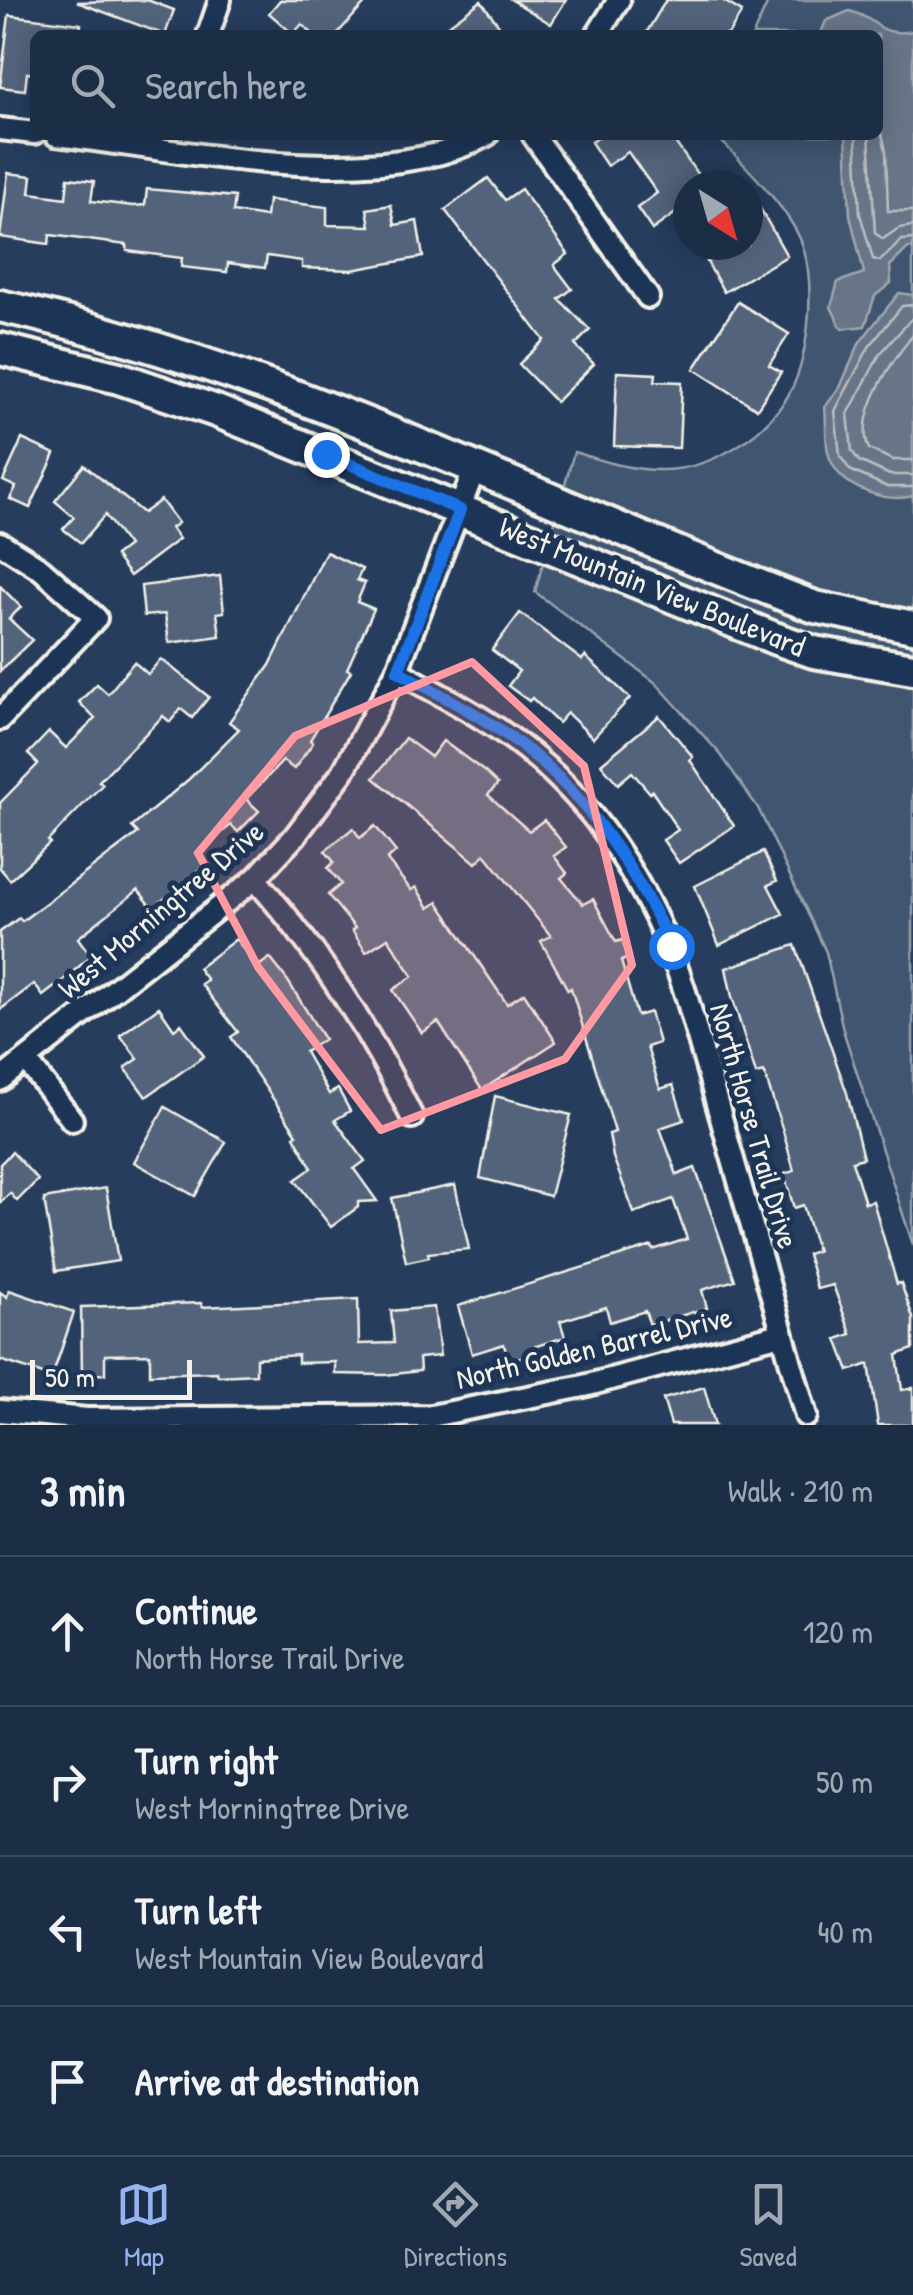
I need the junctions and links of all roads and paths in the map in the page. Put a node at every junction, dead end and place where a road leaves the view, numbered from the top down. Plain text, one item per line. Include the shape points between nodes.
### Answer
1 (220, 0) edge
2 (619, 0) edge
3 (210, 30) edge
4 (600, 30) edge
5 (0, 128) edge
6 (30, 131) edge
7 (143, 140) edge
8 (475, 140) edge
9 (538, 140) edge
10 (195, 143) edge
11 (648, 297) dead end
12 (0, 306) edge
13 (0, 349) edge
14 (474, 470) junction
15 (460, 510) junction
16 (0, 543) edge
17 (913, 626) edge
18 (913, 669) edge
19 (398, 671) junction
20 (0, 718) edge
21 (255, 879) junction
22 (26, 1060) junction
23 (0, 1080) edge
24 (412, 1117) dead end
25 (72, 1120) dead end
26 (781, 1334) junction
27 (0, 1410) edge
28 (806, 1416) dead end

1 - 3 street
2 - 4 street
5 - 6 street
7 - 10 street
8 - 10 street via 440,155 315,165
9 - 11 street
12 - 14 street, West Mountain View Boulevard via 206,364
13 - 15 street, West Mountain View Boulevard via 216,411
14 - 15 street, West Morningtree Drive
14 - 17 street, West Mountain View Boulevard via 815,607
15 - 18 street, West Mountain View Boulevard via 787,643
15 - 19 street, West Morningtree Drive
16 - 20 street via 96,618
19 - 21 street, West Morningtree Drive via 342,772
19 - 26 street, North Horse Trail Drive via 500,730 536,760 617,845 645,891 671,946
21 - 22 street, West Morningtree Drive
21 - 24 street via 306,936 352,1004
22 - 23 street, West Morningtree Drive
22 - 25 street
26 - 27 street, North Golden Barrel Drive via 584,1386 432,1416 87,1420
26 - 28 street, North Horse Trail Drive

